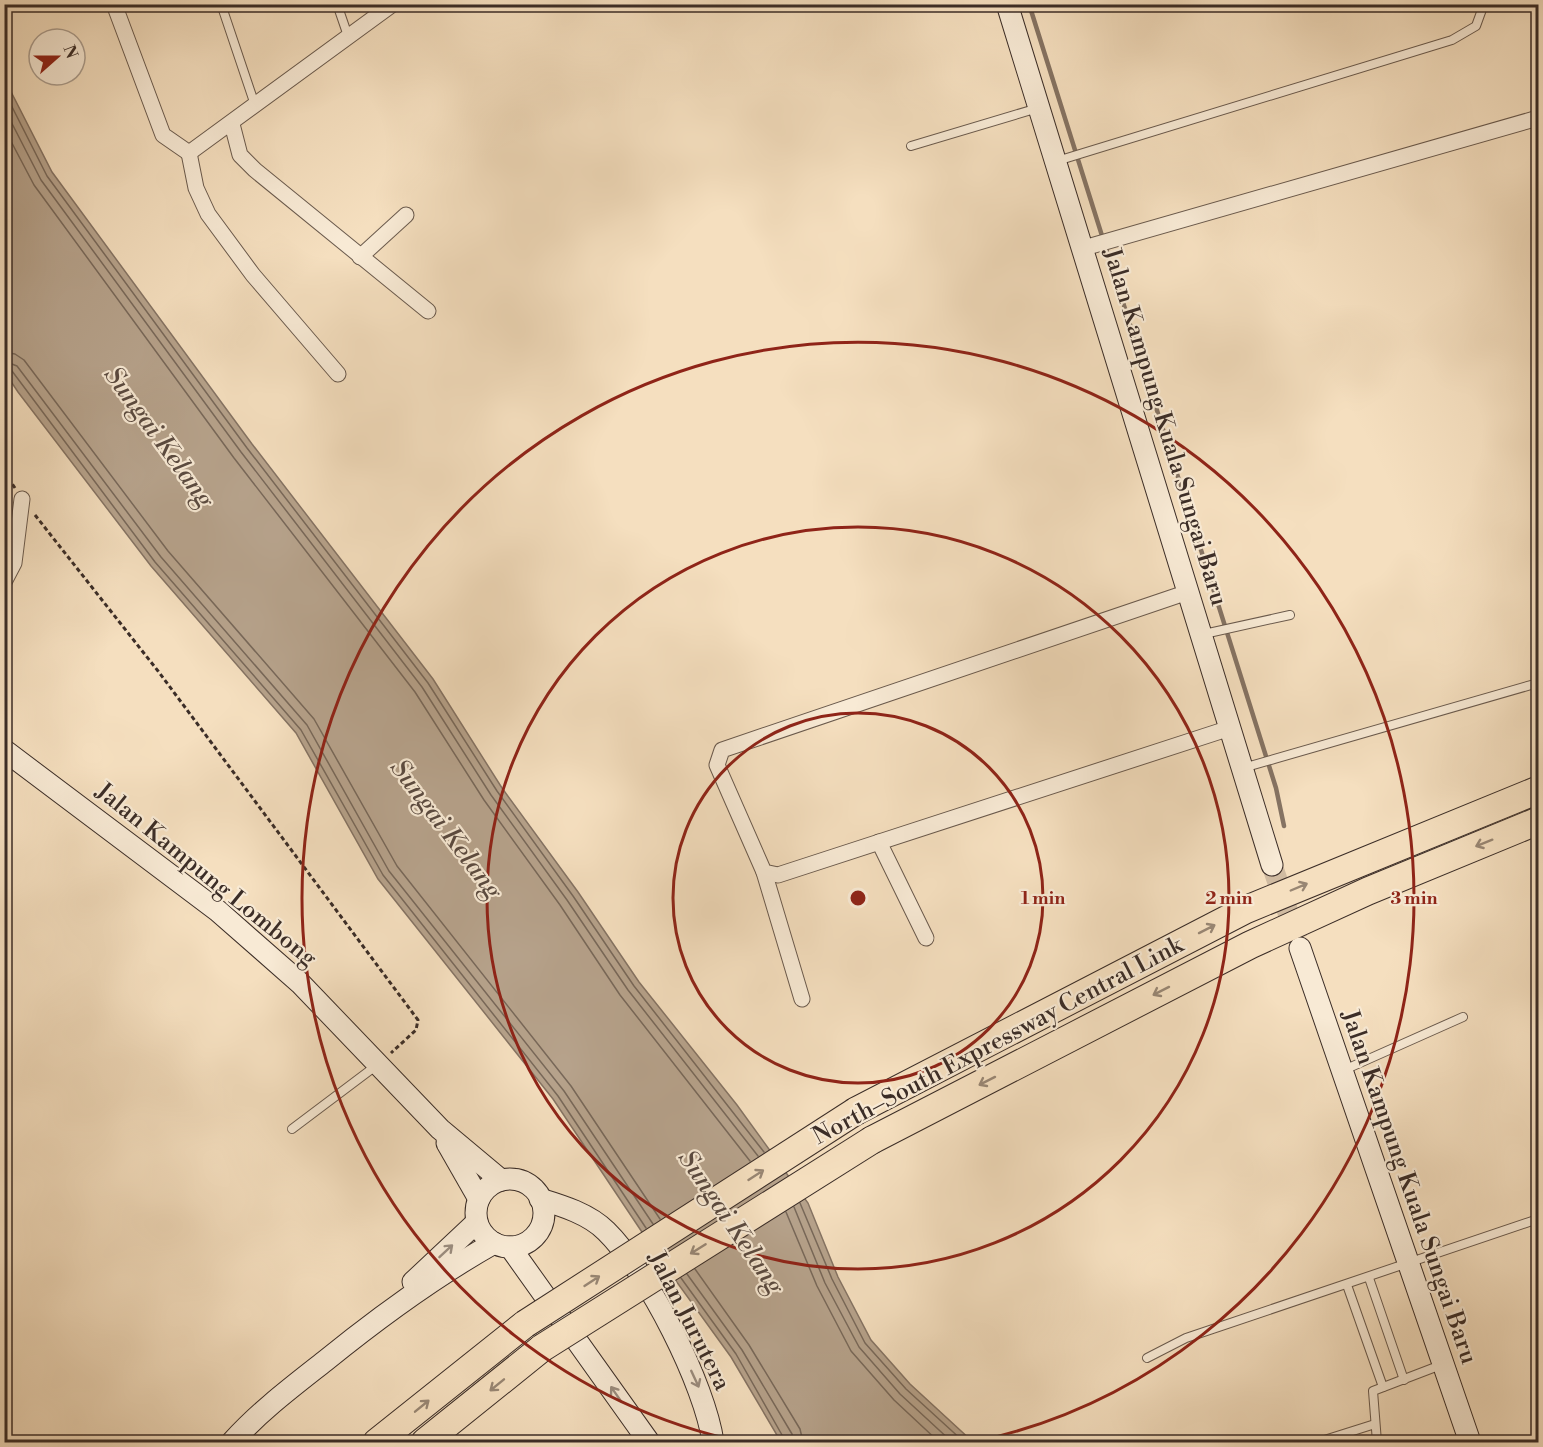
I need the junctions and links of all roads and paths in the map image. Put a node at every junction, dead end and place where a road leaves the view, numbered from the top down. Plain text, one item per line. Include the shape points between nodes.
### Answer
1 (114, 4) edge
2 (221, 4) edge
3 (337, 4) edge
4 (393, 4) edge
5 (1006, 4) edge
6 (1484, 4) edge
7 (348, 36) junction
8 (255, 106) junction
9 (1039, 108) junction
10 (1539, 118) edge
11 (232, 124) junction
12 (911, 146) dead end
13 (189, 153) junction
14 (1060, 160) junction
15 (406, 215) dead end
16 (1088, 247) junction
17 (360, 257) junction
18 (428, 311) dead end
19 (338, 374) dead end
20 (4, 472) edge
21 (22, 499) junction
22 (4, 582) edge
23 (1188, 592) junction
24 (1290, 615) dead end
25 (1208, 633) junction
26 (1539, 682) edge
27 (1230, 728) junction
28 (4, 750) edge
29 (1250, 766) junction
30 (1539, 790) edge
31 (1539, 821) edge
32 (879, 842) junction
33 (1272, 865) tunnel mouth
34 (764, 872) junction
35 (926, 938) dead end
36 (1300, 948) tunnel mouth
37 (802, 999) dead end
38 (1462, 1017) dead end
39 (378, 1065) junction
40 (1342, 1071) junction
41 (292, 1129) dead end
42 (440, 1129) junction
43 (501, 1180) junction
44 (479, 1199) junction
45 (540, 1199) junction
46 (1539, 1219) edge
47 (477, 1222) junction
48 (502, 1245) junction
49 (1417, 1261) junction
50 (1369, 1278) junction
51 (1347, 1285) junction
52 (358, 1334) junction
53 (1147, 1358) dead end
54 (1442, 1365) junction
55 (1404, 1380) junction
56 (1383, 1387) junction
57 (1375, 1424) junction
58 (232, 1443) edge
59 (377, 1443) edge
60 (425, 1443) edge
61 (649, 1443) edge
62 (713, 1443) edge
63 (1318, 1443) edge
64 (1377, 1443) edge
65 (1470, 1443) edge

1 - 13 street via 163,135
2 - 8 lane
3 - 7 lane
4 - 7 street
5 - 9 street, Jalan Kampung Kuala Sungai Baru
6 - 14 lane via 1476,26 1452,40
7 - 8 street
8 - 11 street
9 - 12 lane
9 - 14 street, Jalan Kampung Kuala Sungai Baru
10 - 16 street
11 - 13 street
11 - 17 street via 240,155
13 - 19 street via 196,188 208,214 253,275
14 - 16 street, Jalan Kampung Kuala Sungai Baru
15 - 17 street
16 - 23 street, Jalan Kampung Kuala Sungai Baru
17 - 18 street
20 - 21 path
21 - 22 street via 14,563
21 - 39 path via 158,670 418,1020 416,1030
23 - 25 street, Jalan Kampung Kuala Sungai Baru
23 - 34 street via 722,750 717,765
24 - 25 lane
25 - 27 street, Jalan Kampung Kuala Sungai Baru
26 - 29 lane
27 - 29 street, Jalan Kampung Kuala Sungai Baru
27 - 32 street
28 - 39 street, Jalan Kampung Lombong via 218,911 300,983
29 - 33 street, Jalan Kampung Kuala Sungai Baru
59 -> 30 highway, North–South Expressway Central Link, bridge via 525,1324 856,1111 1245,910
31 -> 60 highway, North–South Expressway Central Link, bridge via 1368,891 1250,945 872,1140 542,1348
32 - 34 street via 778,875
32 - 35 street
34 - 37 street
36 - 40 street, Jalan Kampung Kuala Sungai Baru
38 - 40 lane
39 - 41 lane
39 - 42 street, Jalan Kampung Lombong
40 - 49 street, Jalan Kampung Kuala Sungai Baru
42 - 43 street
42 - 44 street
43 - 44 street
43 - 45 street via 519,1181
44 - 47 street
45 - 48 street via 543,1210 538,1232 531,1240
45 -> 62 street, Jalan Jurutera via 567,1207 606,1230 633,1264 699,1388
46 - 49 lane
47 - 48 street via 486,1238
52 -> 47 street
48 - 52 street via 459,1263
61 -> 48 street
49 - 50 lane
49 - 54 street, Jalan Kampung Kuala Sungai Baru
50 - 51 lane
50 - 55 lane
51 - 53 lane via 1186,1338
51 - 56 lane
52 - 58 street via 258,1413
54 - 55 lane
54 - 65 street, Jalan Kampung Kuala Sungai Baru
55 - 56 lane
56 - 57 lane via 1373,1391
57 - 63 lane
57 - 64 lane

